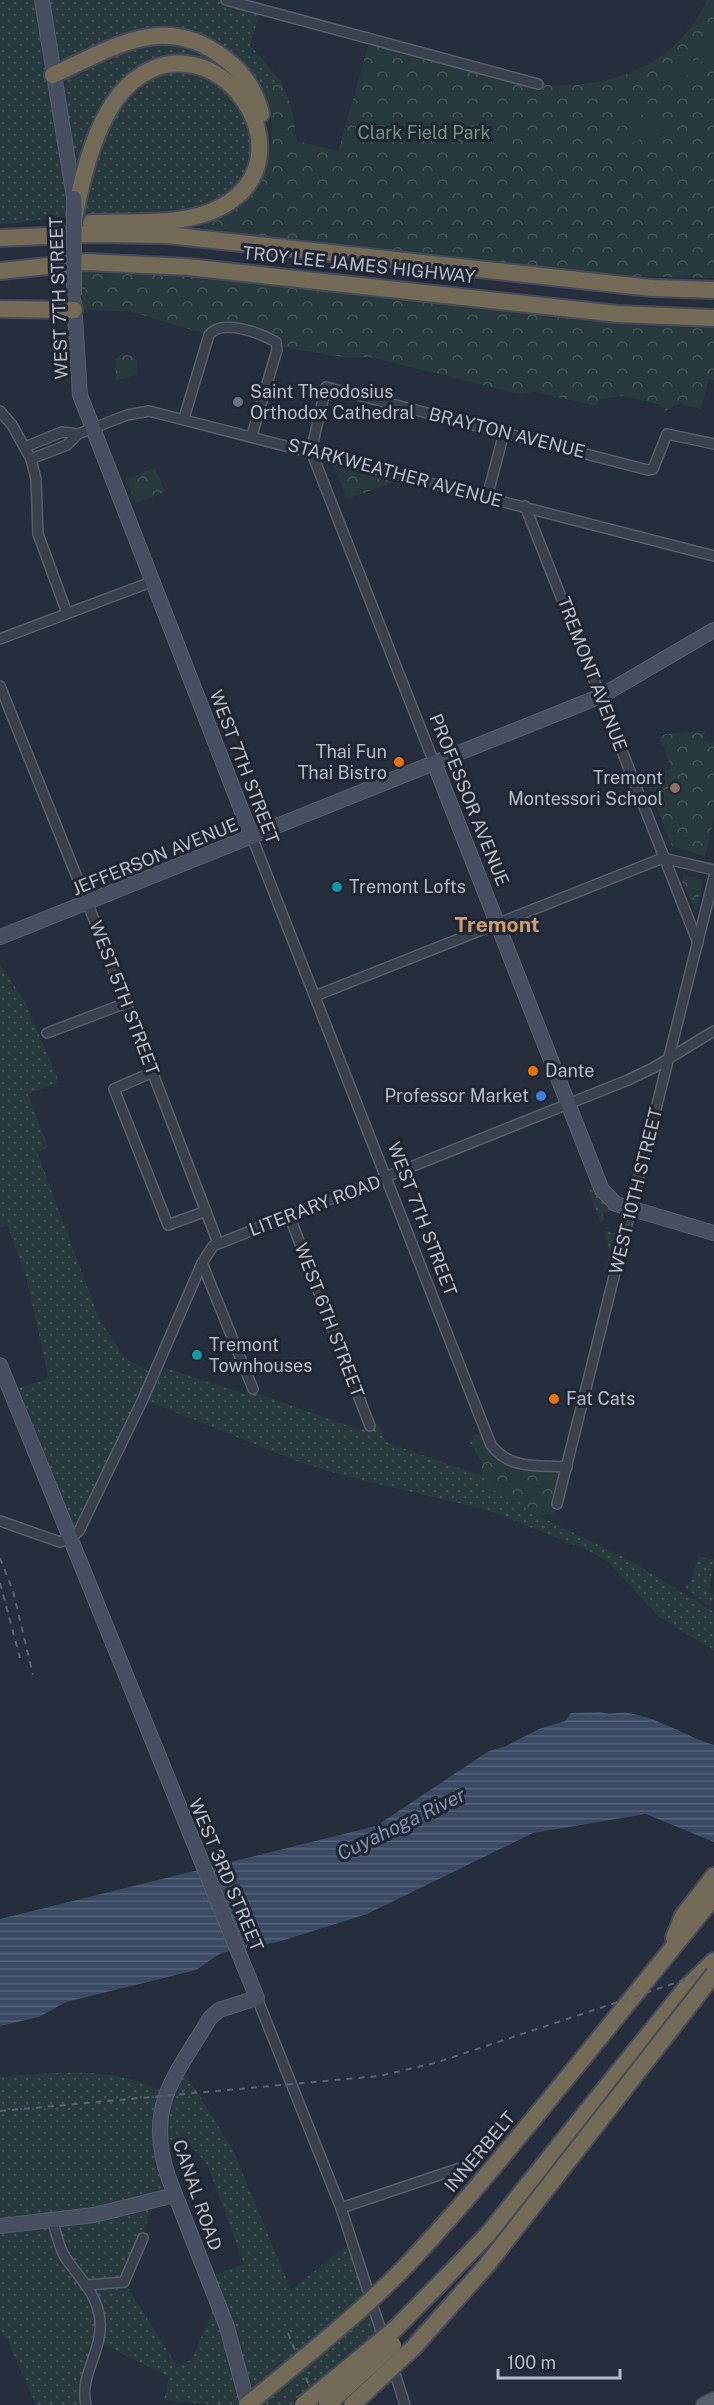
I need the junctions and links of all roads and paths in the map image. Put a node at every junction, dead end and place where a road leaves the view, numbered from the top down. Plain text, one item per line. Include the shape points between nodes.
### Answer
1 (42, 0) edge
2 (226, 0) edge
3 (53, 75) junction
4 (538, 84) dead end
5 (260, 149) junction
6 (76, 198) junction
7 (75, 215) joint
8 (0, 230) edge
9 (0, 238) edge
10 (0, 271) edge
11 (710, 290) edge
12 (74, 302) junction
13 (0, 309) edge
14 (674, 316) junction
15 (714, 318) edge
16 (714, 324) edge
17 (0, 411) edge
18 (184, 418) junction
19 (93, 428) junction
20 (504, 433) junction
21 (78, 434) junction
22 (252, 435) junction
23 (714, 444) edge
24 (26, 447) junction
25 (311, 451) junction
26 (31, 459) junction
27 (487, 497) junction
28 (525, 506) junction
29 (714, 556) edge
30 (151, 582) junction
31 (67, 613) junction
32 (714, 630) edge
33 (0, 639) edge
34 (0, 686) edge
35 (601, 696) junction
36 (435, 765) junction
37 (252, 837) junction
38 (663, 858) junction
39 (714, 870) edge
40 (714, 878) edge
41 (87, 903) junction
42 (499, 923) junction
43 (0, 937) edge
44 (698, 943) junction
45 (315, 996) junction
46 (126, 1003) junction
47 (714, 1031) edge
48 (47, 1033) dead end
49 (669, 1056) junction
50 (153, 1072) junction
51 (568, 1105) junction
52 (387, 1178) junction
53 (632, 1209) junction
54 (206, 1211) junction
55 (288, 1215) junction
56 (714, 1233) edge
57 (218, 1243) junction
58 (202, 1263) junction
59 (0, 1365) edge
60 (253, 1389) dead end
61 (370, 1426) dead end
62 (567, 1467) junction
63 (557, 1504) dead end
64 (0, 1521) edge
65 (70, 1539) junction
66 (714, 1876) edge
67 (714, 1897) edge
68 (668, 1954) junction
69 (714, 1961) edge
70 (714, 1974) edge
71 (257, 1998) junction
72 (460, 2168) dead end
73 (175, 2195) junction
74 (341, 2208) junction
75 (53, 2222) junction
76 (0, 2226) edge
77 (143, 2238) dead end
78 (451, 2272) junction
79 (87, 2285) junction
80 (714, 2400) edge
81 (252, 2401) edge
82 (86, 2405) edge
83 (242, 2405) edge
84 (303, 2405) edge
85 (327, 2405) edge
86 (352, 2405) edge
87 (405, 2405) edge
88 (704, 2405) edge

1 - 3 street, WEST 7TH STREET
2 - 4 street
3 - 5 highway via 135,39 163,35 194,41 215,51 245,77 261,112
3 - 6 street, WEST 7TH STREET
5 - 6 highway via 253,115 231,83 197,66 158,68 131,82 112,107
5 - 8 highway via 246,186 235,198 208,213 168,220
6 - 7 highway, bridge
7 - 12 street, WEST 7TH STREET, bridge
9 - 11 highway, TROY LEE JAMES HIGHWAY via 167,235 622,285
10 - 14 highway, TROY LEE JAMES HIGHWAY via 86,262 188,267 618,314
12 - 13 highway
12 - 19 street, WEST 7TH STREET via 80,395
14 - 15 highway, TROY LEE JAMES HIGHWAY
14 - 16 highway
17 - 24 street
18 - 19 street, STARKWEATHER AVENUE via 138,412
18 - 22 street, STARKWEATHER AVENUE
18 - 22 street via 209,335 214,328 223,326 246,331 276,342 277,350
19 - 21 street, STARKWEATHER AVENUE
19 - 30 street, WEST 7TH STREET
20 - 23 street, BRAYTON AVENUE via 653,469 667,434
20 - 25 street, BRAYTON AVENUE via 326,387
20 - 27 street
21 - 24 street, STARKWEATHER AVENUE via 62,432
21 - 26 street, STARKWEATHER AVENUE via 68,445
22 - 25 street, STARKWEATHER AVENUE
24 - 26 street
25 - 27 street, STARKWEATHER AVENUE
25 - 36 street, PROFESSOR AVENUE
26 - 31 street via 36,479 38,534
27 - 28 street, STARKWEATHER AVENUE
28 - 29 street, STARKWEATHER AVENUE
28 - 35 street, TREMONT AVENUE
30 - 31 street
30 - 37 street, WEST 7TH STREET
31 - 33 street
32 - 35 street, JEFFERSON AVENUE
34 - 41 street, WEST 5TH STREET
35 - 36 street, JEFFERSON AVENUE
35 - 38 street, TREMONT AVENUE
36 - 37 street, JEFFERSON AVENUE
36 - 42 street, PROFESSOR AVENUE
37 - 41 street, JEFFERSON AVENUE
37 - 45 street, WEST 7TH STREET
38 - 39 street
38 - 42 street
38 - 44 street, TREMONT AVENUE
40 - 44 street, WEST 10TH STREET
41 - 43 street, JEFFERSON AVENUE
41 - 46 street, WEST 5TH STREET
42 - 45 street
42 - 51 street, PROFESSOR AVENUE
44 - 49 street, WEST 10TH STREET
45 - 52 street, WEST 7TH STREET
46 - 48 street
46 - 50 street, WEST 5TH STREET
47 - 49 street, LITERARY ROAD
49 - 51 street, LITERARY ROAD via 645,1072
49 - 53 street, WEST 10TH STREET
50 - 54 street, WEST 5TH STREET
50 - 54 street via 114,1089 168,1225
51 - 52 street, LITERARY ROAD
51 - 53 street, PROFESSOR AVENUE via 602,1190 611,1201
52 - 55 street, LITERARY ROAD
52 - 62 street, WEST 7TH STREET via 491,1445 498,1455 516,1464
53 - 56 street, PROFESSOR AVENUE
53 - 62 street, WEST 10TH STREET
54 - 57 street, WEST 5TH STREET
55 - 57 street, LITERARY ROAD
55 - 61 street, WEST 6TH STREET
57 - 58 street, LITERARY ROAD
58 - 60 street
58 - 65 street, LITERARY ROAD via 80,1531
59 - 65 street, WEST 3RD STREET
62 - 63 street, WEST 10TH STREET
64 - 65 street via 60,1542
65 - 71 street, WEST 3RD STREET
66 - 68 highway via 683,1916
67 - 68 highway, INNERBELT
68 - 81 highway, INNERBELT, bridge via 462,2204 405,2267 340,2329
69 - 78 highway via 686,1988 488,2234
70 - 86 highway, bridge via 487,2265 414,2347
71 - 73 street, CANAL ROAD via 219,2010 210,2018 164,2100 159,2116 159,2145
71 - 74 street, WEST 3RD STREET
72 - 74 street
73 - 75 street
73 - 81 street, CANAL ROAD via 228,2327
74 - 87 street, WEST 3RD STREET
75 - 76 street
75 - 79 street via 64,2255
77 - 79 street via 124,2282
78 - 84 highway, bridge via 395,2329
78 - 85 highway, bridge via 399,2339
79 - 82 street via 100,2322 99,2342 83,2392
80 - 88 main road
81 - 83 highway, INNERBELT, bridge

